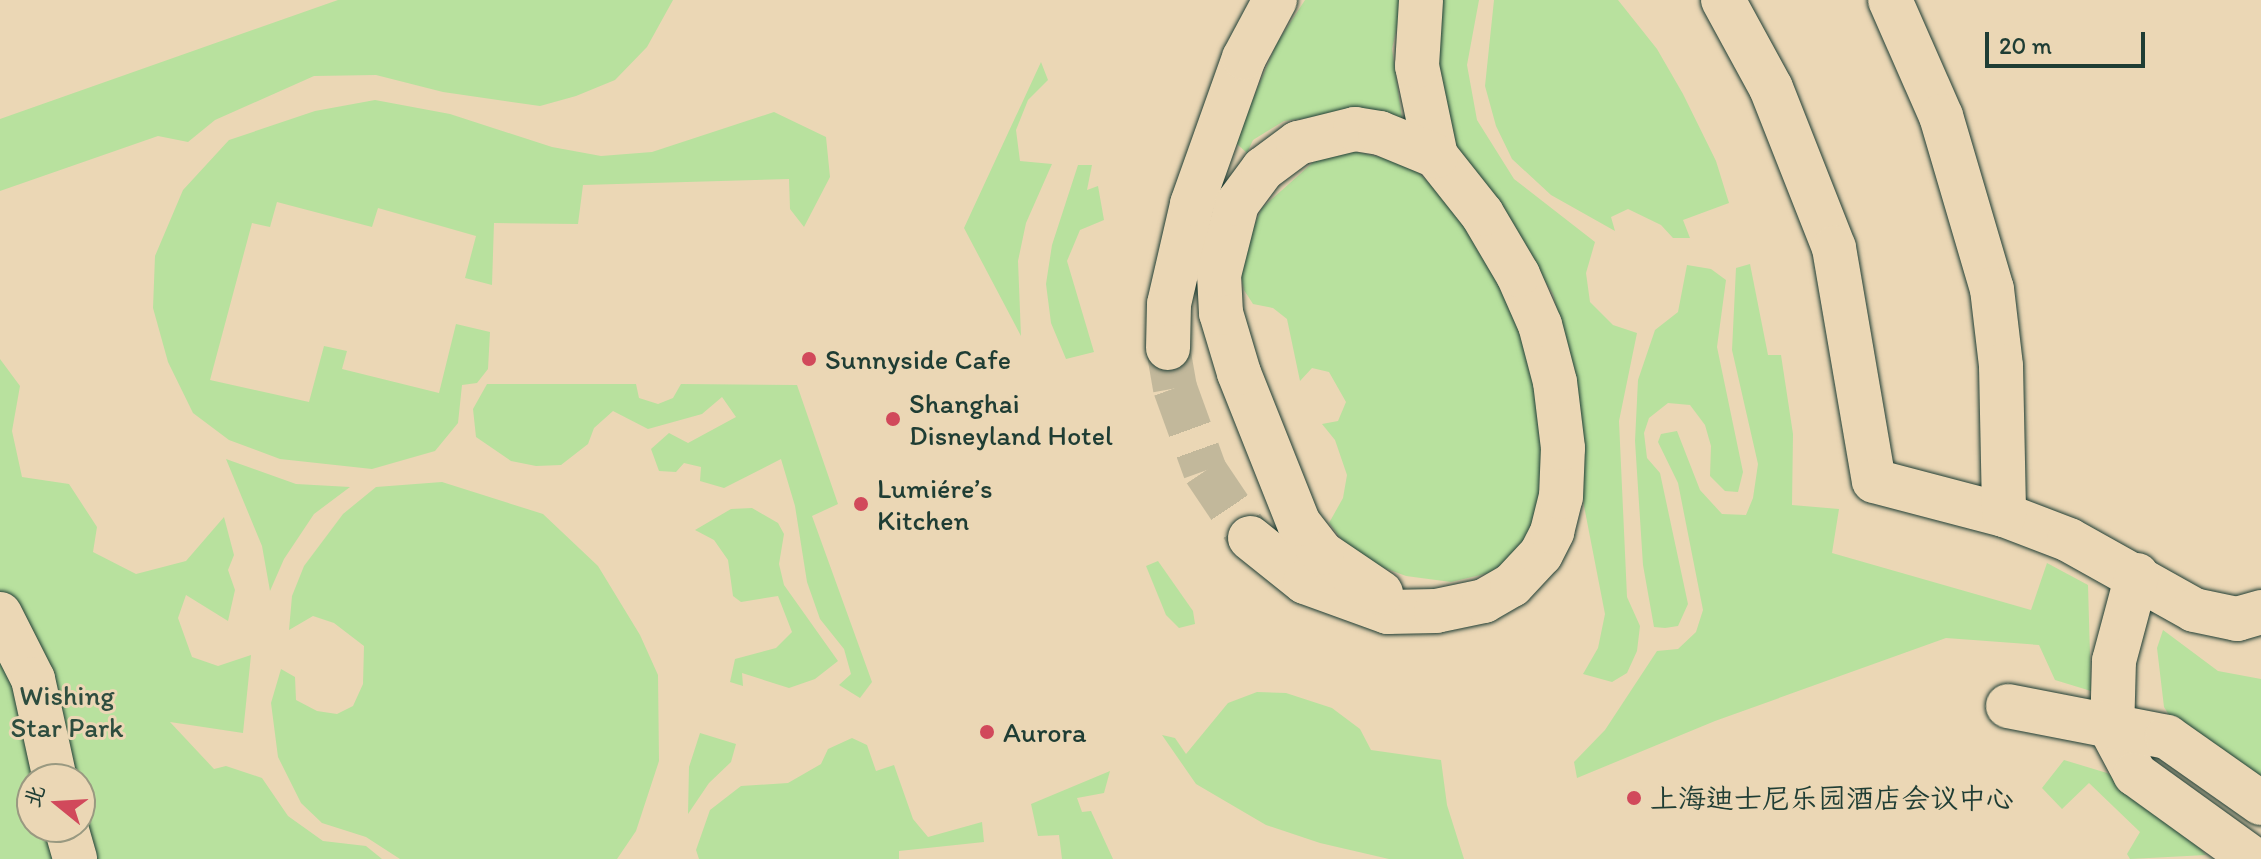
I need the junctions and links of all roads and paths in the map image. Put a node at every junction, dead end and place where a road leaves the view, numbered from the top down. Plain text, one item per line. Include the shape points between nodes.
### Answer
1 (1275, 0) edge
2 (1421, 0) edge
3 (1723, 0) edge
4 (1890, 0) edge
5 (1436, 156) junction
6 (1192, 204) junction
7 (1221, 313) junction
8 (1168, 348) tunnel mouth
9 (2004, 515) junction
10 (1250, 538) tunnel mouth
11 (2137, 575) junction
12 (1458, 607) junction
13 (2261, 612) edge
14 (0, 614) edge
15 (2008, 706) dead end
16 (2112, 731) junction
17 (51, 763) edge
18 (2261, 803) edge
19 (2253, 859) edge

1 - 6 lane via 1244,58
2 - 5 lane via 1417,66
3 - 9 lane via 1797,146 1834,248 1874,481
4 - 9 lane via 1941,116 1992,289 2001,366
5 - 7 lane via 1380,133 1355,129 1324,133 1278,156 1237,204 1219,275
5 - 12 lane via 1482,214 1540,325 1555,382 1563,448 1561,497 1541,554 1512,585 1484,601
6 - 7 lane
6 - 8 lane via 1169,304
7 - 12 lane via 1270,461 1299,524 1322,553 1378,592
9 - 11 lane
10 - 12 lane via 1305,582 1343,600 1388,612
11 - 13 lane via 2194,610 2237,619
11 - 16 lane via 2114,661
14 - 17 lane via 33,679
15 - 16 lane
16 - 18 lane via 2127,726 2167,737
16 - 19 lane via 2135,774

